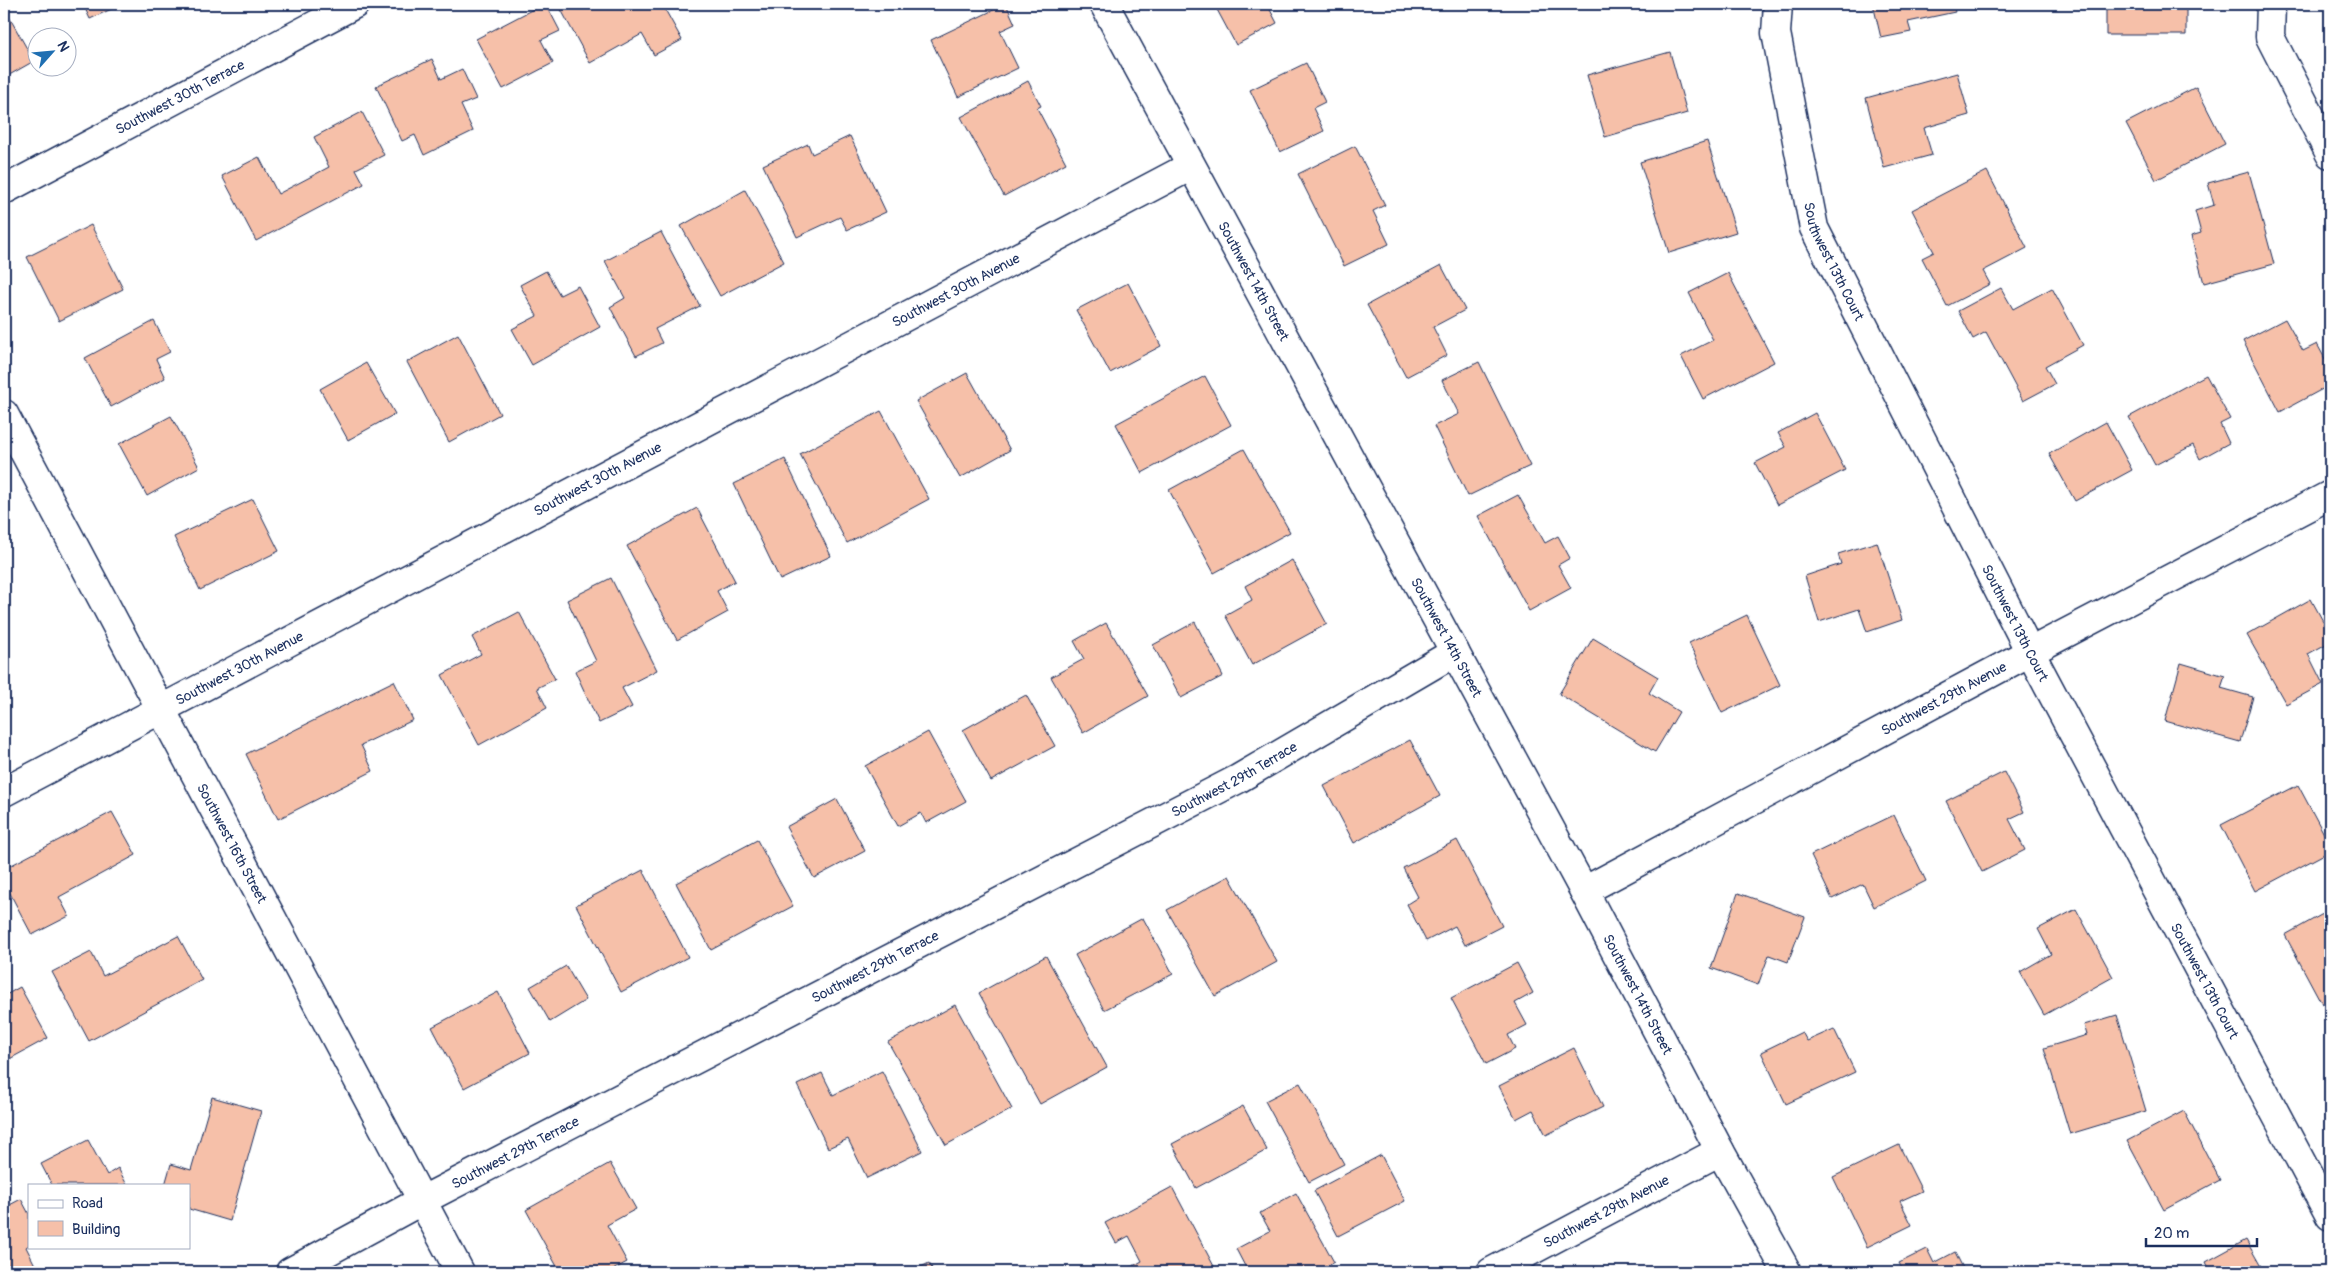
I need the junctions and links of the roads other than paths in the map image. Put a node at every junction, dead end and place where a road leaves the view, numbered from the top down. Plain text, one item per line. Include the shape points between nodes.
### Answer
1 (355, 4) edge
2 (1104, 4) edge
3 (1778, 4) edge
4 (2271, 4) edge
5 (2330, 154) edge
6 (1191, 166) junction
7 (4, 190) edge
8 (4, 414) edge
9 (2330, 495) edge
10 (1455, 652) junction
11 (2030, 652) junction
12 (161, 709) junction
13 (4, 792) edge
14 (1584, 891) junction
15 (1720, 1151) junction
16 (421, 1201) junction
17 (2330, 1216) edge
18 (290, 1272) edge
19 (460, 1272) edge
20 (1491, 1272) edge
21 (1787, 1272) edge

1 - 7 street, Southwest 30th Terrace
2 - 6 street, Southwest 14th Street
3 - 11 street, Southwest 13th Court via 1776,33 1814,228
4 - 5 street via 2270,37
6 - 10 street, Southwest 14th Street
6 - 12 street, Southwest 30th Avenue
8 - 12 street, Southwest 16th Street
9 - 11 street, Southwest 29th Avenue
10 - 14 street, Southwest 14th Street
10 - 16 street, Southwest 29th Terrace via 1238,779
11 - 14 street, Southwest 29th Avenue
11 - 17 street, Southwest 13th Court
12 - 13 street, Southwest 30th Avenue
12 - 16 street, Southwest 16th Street
14 - 15 street, Southwest 14th Street
15 - 20 street, Southwest 29th Avenue
15 - 21 street, Southwest 14th Street
16 - 18 street, Southwest 29th Terrace
16 - 19 street, Southwest 16th Street

